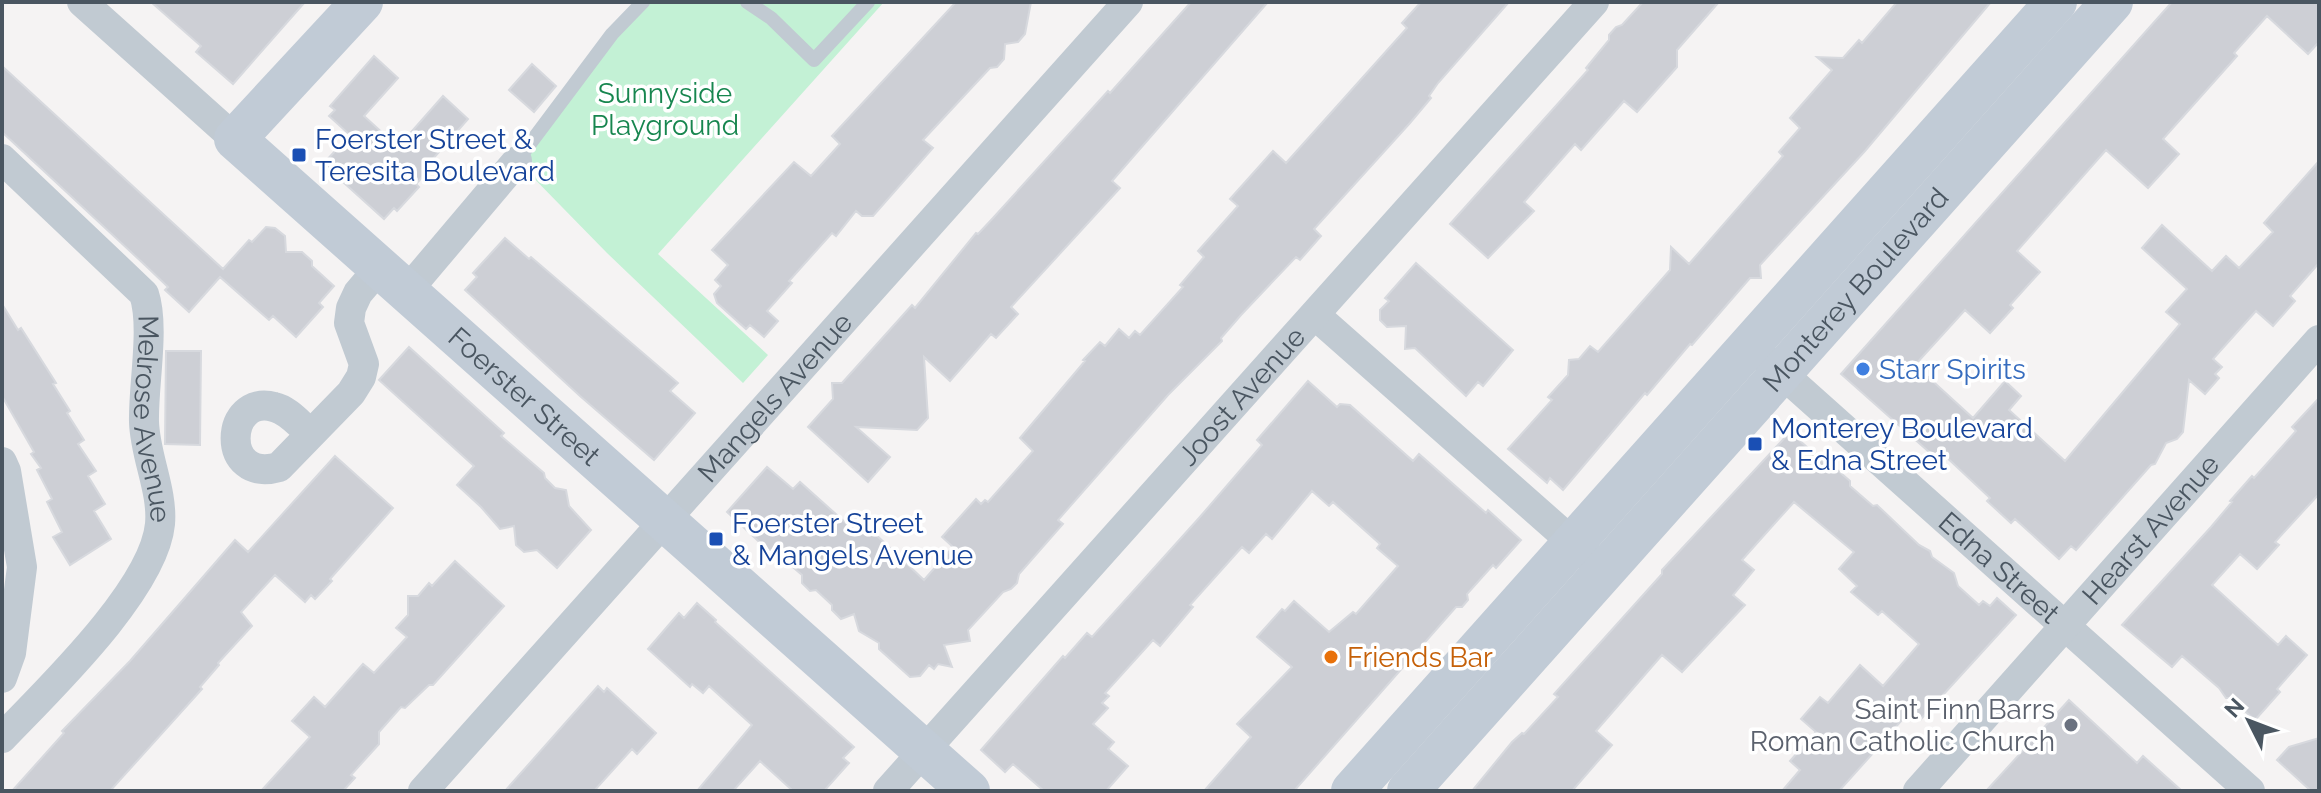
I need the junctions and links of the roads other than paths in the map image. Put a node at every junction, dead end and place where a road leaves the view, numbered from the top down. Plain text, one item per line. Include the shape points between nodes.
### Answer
1 (82, 2) edge
2 (362, 2) edge
3 (643, 2) edge
4 (747, 2) edge
5 (868, 2) edge
6 (1128, 2) edge
7 (1594, 2) edge
8 (2112, 2) edge
9 (2048, 10) edge
10 (2072, 46) junction
11 (235, 139) junction
12 (2, 159) edge
13 (517, 161) joint
14 (393, 279) junction
15 (1315, 315) junction
16 (2319, 340) edge
17 (1750, 345) junction
18 (1781, 373) junction
19 (310, 433) dead end
20 (2, 462) edge
21 (664, 520) junction
22 (1573, 543) junction
23 (1604, 571) junction
24 (2064, 626) junction
25 (2, 678) edge
26 (2, 738) edge
27 (924, 751) junction
28 (423, 791) edge
29 (888, 791) edge
30 (969, 791) edge
31 (1352, 791) edge
32 (1408, 791) edge
33 (1918, 791) edge
34 (2250, 791) edge

1 - 11 street, Foerster Street
2 - 11 main road
3 - 13 lane via 612,34
4 - 5 lane via 814,60
6 - 21 street, Mangels Avenue
7 - 15 street, Joost Avenue
8 - 10 main road, Monterey Boulevard
9 - 10 main road
9 - 17 main road, Monterey Boulevard
10 - 18 main road, Monterey Boulevard
11 - 14 main road, Foerster Street
12 - 26 street, Melrose Avenue via 144,294 144,426 160,522 155,550 115,614
13 - 14 street
14 - 19 street via 358,293 349,323 364,364 361,377
14 - 21 main road, Foerster Street
15 - 22 street
15 - 27 street, Joost Avenue
16 - 24 street, Hearst Avenue
17 - 18 street, Edna Street
17 - 22 main road, Monterey Boulevard
18 - 23 main road, Monterey Boulevard
18 - 24 street, Edna Street
20 - 25 street via 22,567 11,653
21 - 27 main road, Foerster Street
21 - 28 street, Mangels Avenue
22 - 23 street
22 - 31 main road, Monterey Boulevard
23 - 32 main road, Monterey Boulevard
24 - 33 street, Hearst Avenue
24 - 34 street, Edna Street
27 - 29 street, Joost Avenue
27 - 30 main road, Foerster Street

